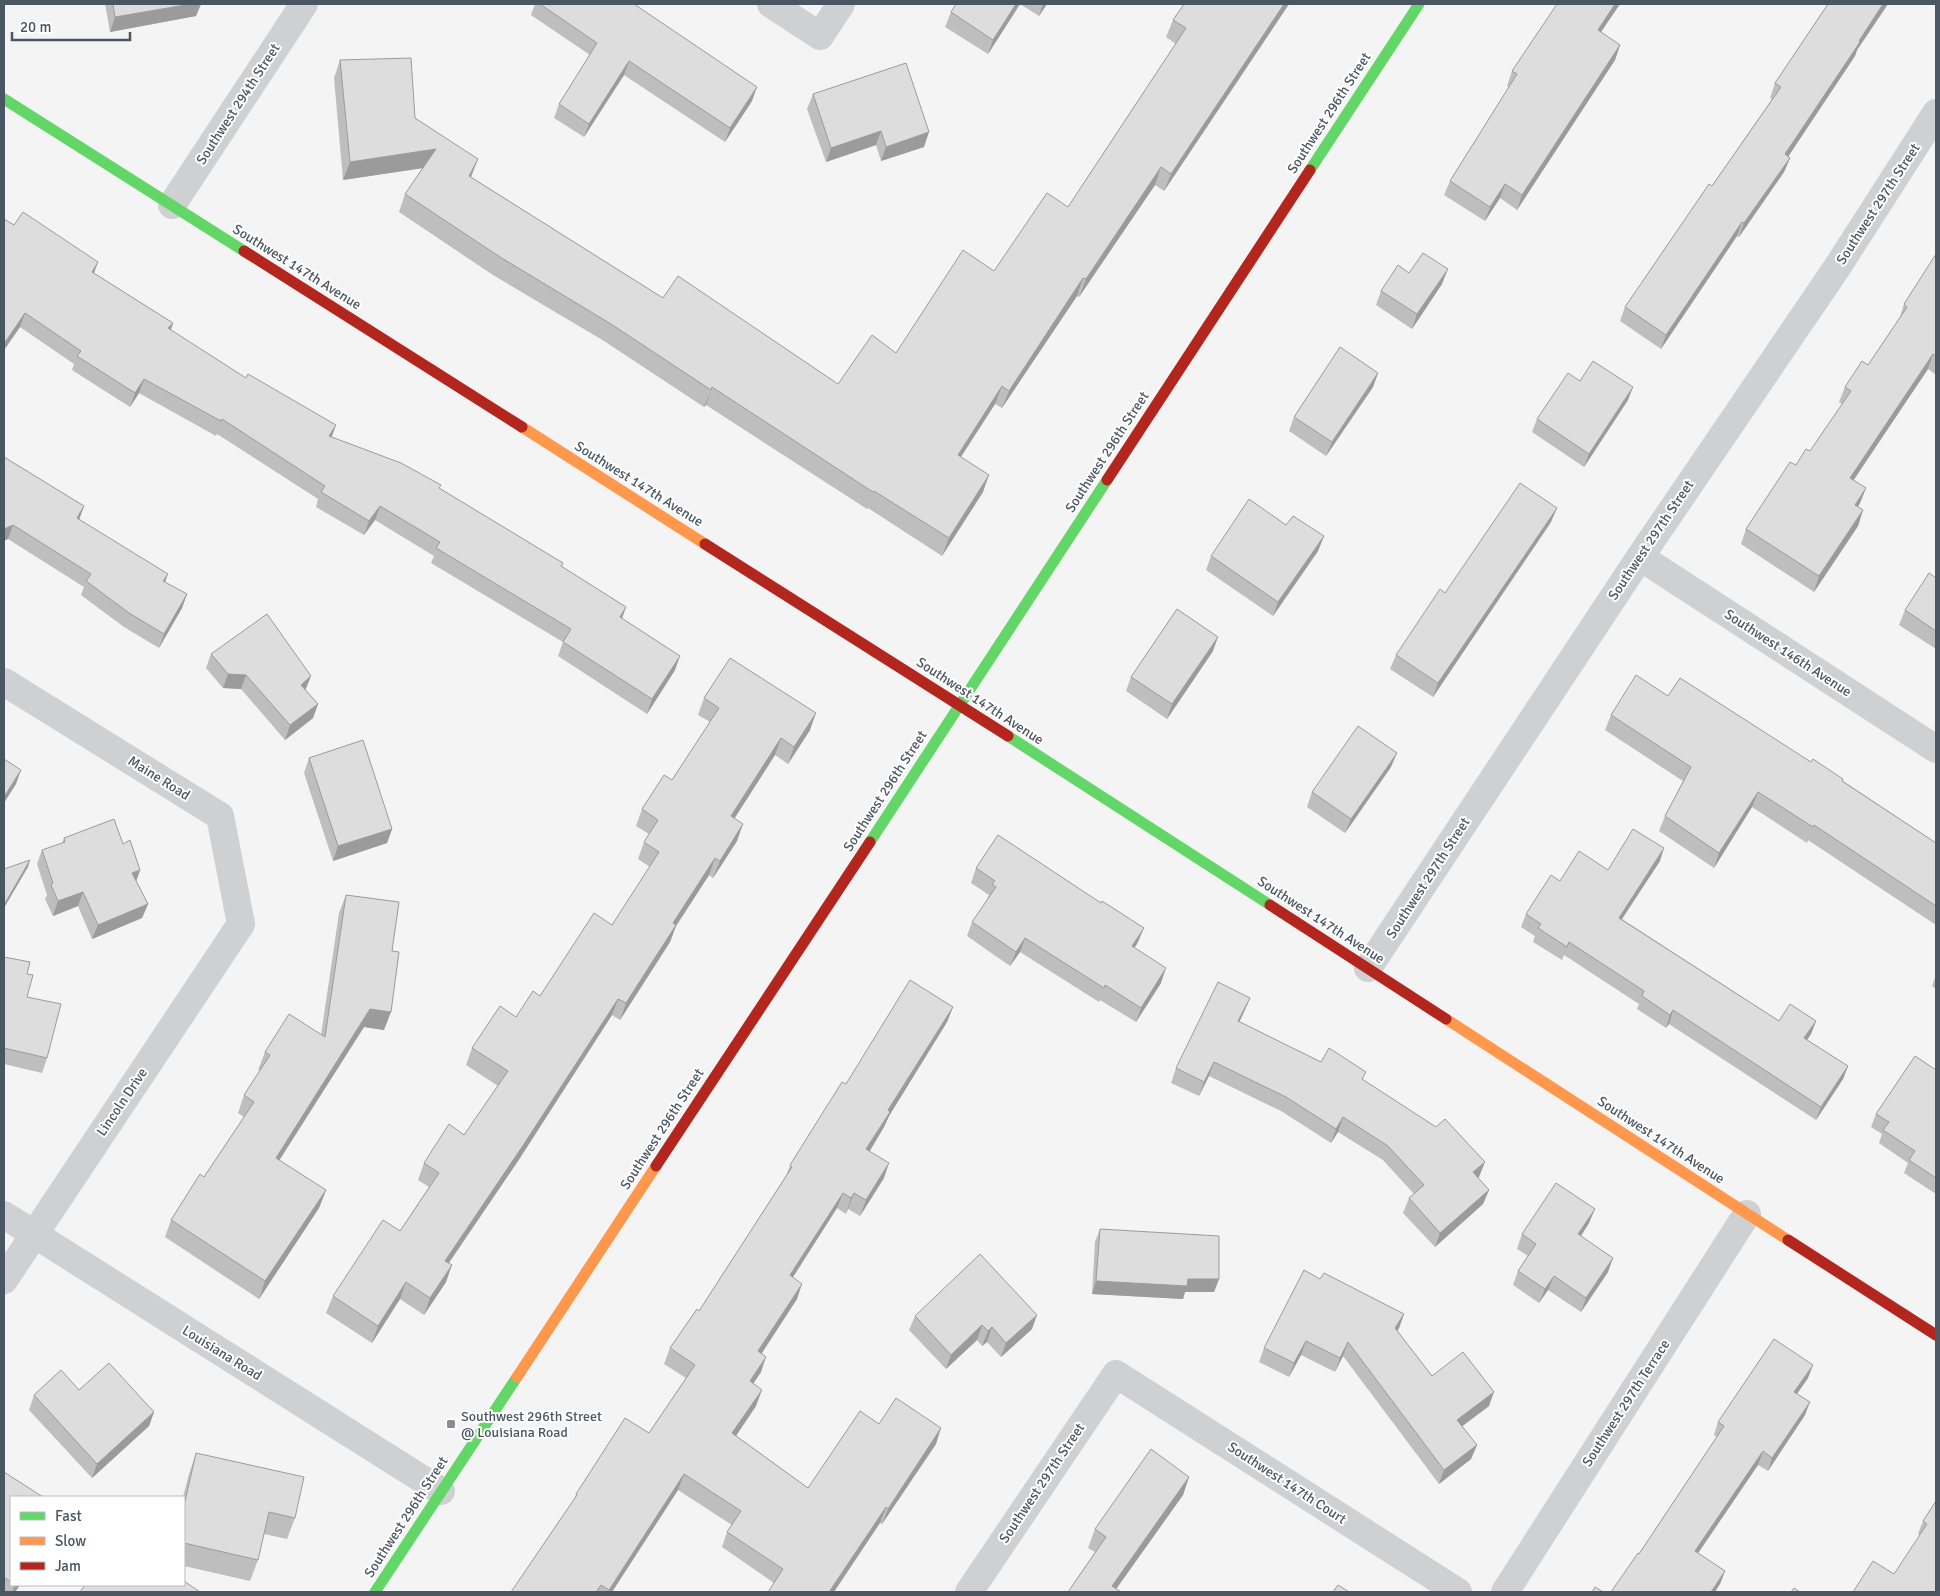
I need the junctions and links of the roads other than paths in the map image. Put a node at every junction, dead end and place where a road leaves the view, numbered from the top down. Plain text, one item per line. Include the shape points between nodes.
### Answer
1 (304, 4) edge
2 (771, 4) edge
3 (841, 4) edge
4 (1419, 4) edge
5 (4, 99) edge
6 (1936, 113) edge
7 (172, 205) junction
8 (1640, 557) junction
9 (4, 682) edge
10 (960, 705) junction
11 (1936, 749) edge
12 (241, 924) joint
13 (1368, 968) junction
14 (4, 1214) edge
15 (1748, 1214) junction
16 (34, 1234) junction
17 (4, 1280) edge
18 (1936, 1336) edge
19 (1116, 1374) joint
20 (441, 1491) junction
21 (375, 1592) edge
22 (969, 1592) edge
23 (1458, 1592) edge
24 (1505, 1592) edge

1 - 7 street, Southwest 294th Street
2 - 3 street via 820,36
4 - 10 street, Southwest 296th Street
5 - 7 street, Southwest 147th Avenue
6 - 8 street, Southwest 297th Street via 1838,266
7 - 10 street, Southwest 147th Avenue
8 - 11 street, Southwest 146th Avenue
8 - 13 street, Southwest 297th Street
9 - 12 street, Maine Road via 220,816
10 - 13 street, Southwest 147th Avenue
10 - 20 street, Southwest 296th Street
12 - 16 street, Lincoln Drive
13 - 15 street, Southwest 147th Avenue
14 - 16 street, Louisiana Road
15 - 18 street, Southwest 147th Avenue
15 - 24 street, Southwest 297th Terrace
16 - 17 street, Lincoln Drive
16 - 20 street, Louisiana Road
19 - 22 street, Southwest 297th Street
19 - 23 street, Southwest 147th Court
20 - 21 street, Southwest 296th Street

